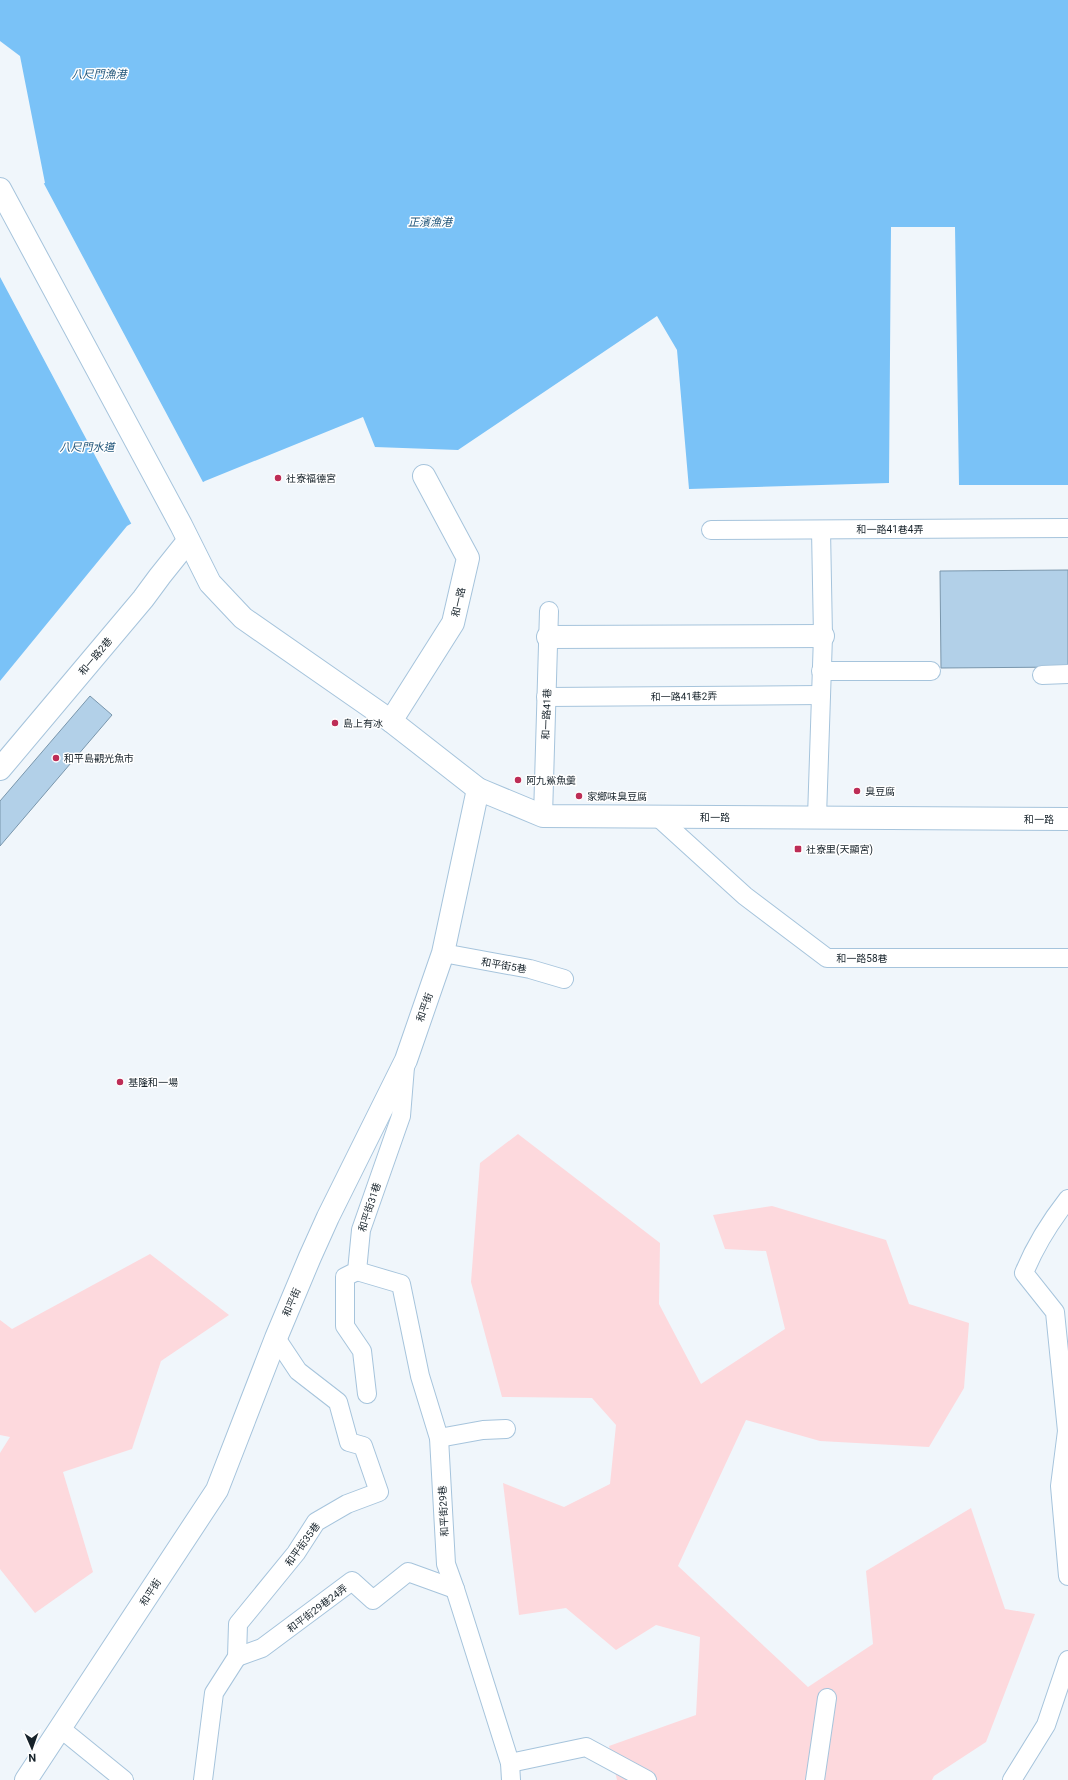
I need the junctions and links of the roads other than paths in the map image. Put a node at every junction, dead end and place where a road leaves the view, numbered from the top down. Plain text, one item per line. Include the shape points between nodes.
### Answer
1 (0, 189) edge
2 (424, 476) dead end
3 (1068, 528) edge
4 (711, 530) dead end
5 (821, 530) junction
6 (184, 533) junction
7 (549, 611) dead end
8 (823, 636) junction
9 (548, 637) junction
10 (822, 671) junction
11 (931, 671) dead end
12 (1068, 674) edge
13 (1042, 675) dead end
14 (821, 695) junction
15 (546, 697) junction
16 (391, 721) junction
17 (0, 769) edge
18 (478, 788) junction
19 (543, 816) junction
20 (658, 817) junction
21 (817, 817) junction
22 (1068, 819) edge
23 (443, 953) junction
24 (1068, 958) edge
25 (564, 979) dead end
26 (406, 1060) junction
27 (1068, 1199) edge
28 (357, 1271) junction
29 (276, 1338) junction
30 (367, 1394) dead end
31 (506, 1429) dead end
32 (439, 1438) junction
33 (1068, 1576) edge
34 (455, 1589) junction
35 (237, 1658) junction
36 (1068, 1660) edge
37 (827, 1698) dead end
38 (60, 1728) junction
39 (511, 1771) edge
40 (26, 1780) edge
41 (124, 1780) edge
42 (203, 1780) edge
43 (647, 1780) edge
44 (815, 1780) edge
45 (1012, 1780) edge

1 - 6 street, 和一路
2 - 16 street, 和一路 via 468,558 453,623
3 - 5 lane, 和一路41巷4弄
4 - 5 lane, 和一路41巷4弄
5 - 8 lane
6 - 16 street, 和一路 via 210,582 243,618
6 - 17 street, 和一路2巷 via 160,576 143,599
7 - 9 lane, 和一路41巷
8 - 9 street
8 - 10 lane
9 - 15 lane, 和一路41巷
10 - 11 lane
10 - 14 lane
12 - 13 lane
14 - 15 lane, 和一路41巷2弄
14 - 21 lane
15 - 19 lane, 和一路41巷
16 - 18 street, 和一路
18 - 19 street, 和一路
18 - 23 street, 和平街
19 - 20 street, 和一路
20 - 21 street, 和一路
20 - 24 lane, 和一路58巷 via 745,896 827,958
21 - 22 street, 和一路
23 - 25 lane, 和平街5巷
23 - 26 street, 和平街
26 - 28 lane, 和平街31巷 via 401,1116 361,1230
26 - 29 street, 和平街 via 328,1216
27 - 33 lane via 1033,1251 1024,1273 1054,1312 1067,1431 1060,1486
28 - 30 lane via 345,1277 345,1326 362,1351
28 - 32 lane, 和平街29巷 via 402,1284 420,1376
29 - 35 lane, 和平街35巷 via 298,1371 338,1402 349,1442 363,1446 379,1492 347,1504 316,1522 296,1553 238,1624
29 - 38 street, 和平街 via 217,1490
31 - 32 lane via 483,1430
32 - 34 lane, 和平街29巷 via 446,1564
34 - 35 lane, 和平街29巷24弄 via 408,1572 373,1600 352,1581 262,1648
34 - 39 lane, 和平街29巷
35 - 42 lane via 214,1693
36 - 45 lane via 1046,1725
37 - 44 lane
38 - 40 street, 和平街
38 - 41 lane
39 - 43 lane via 586,1747

